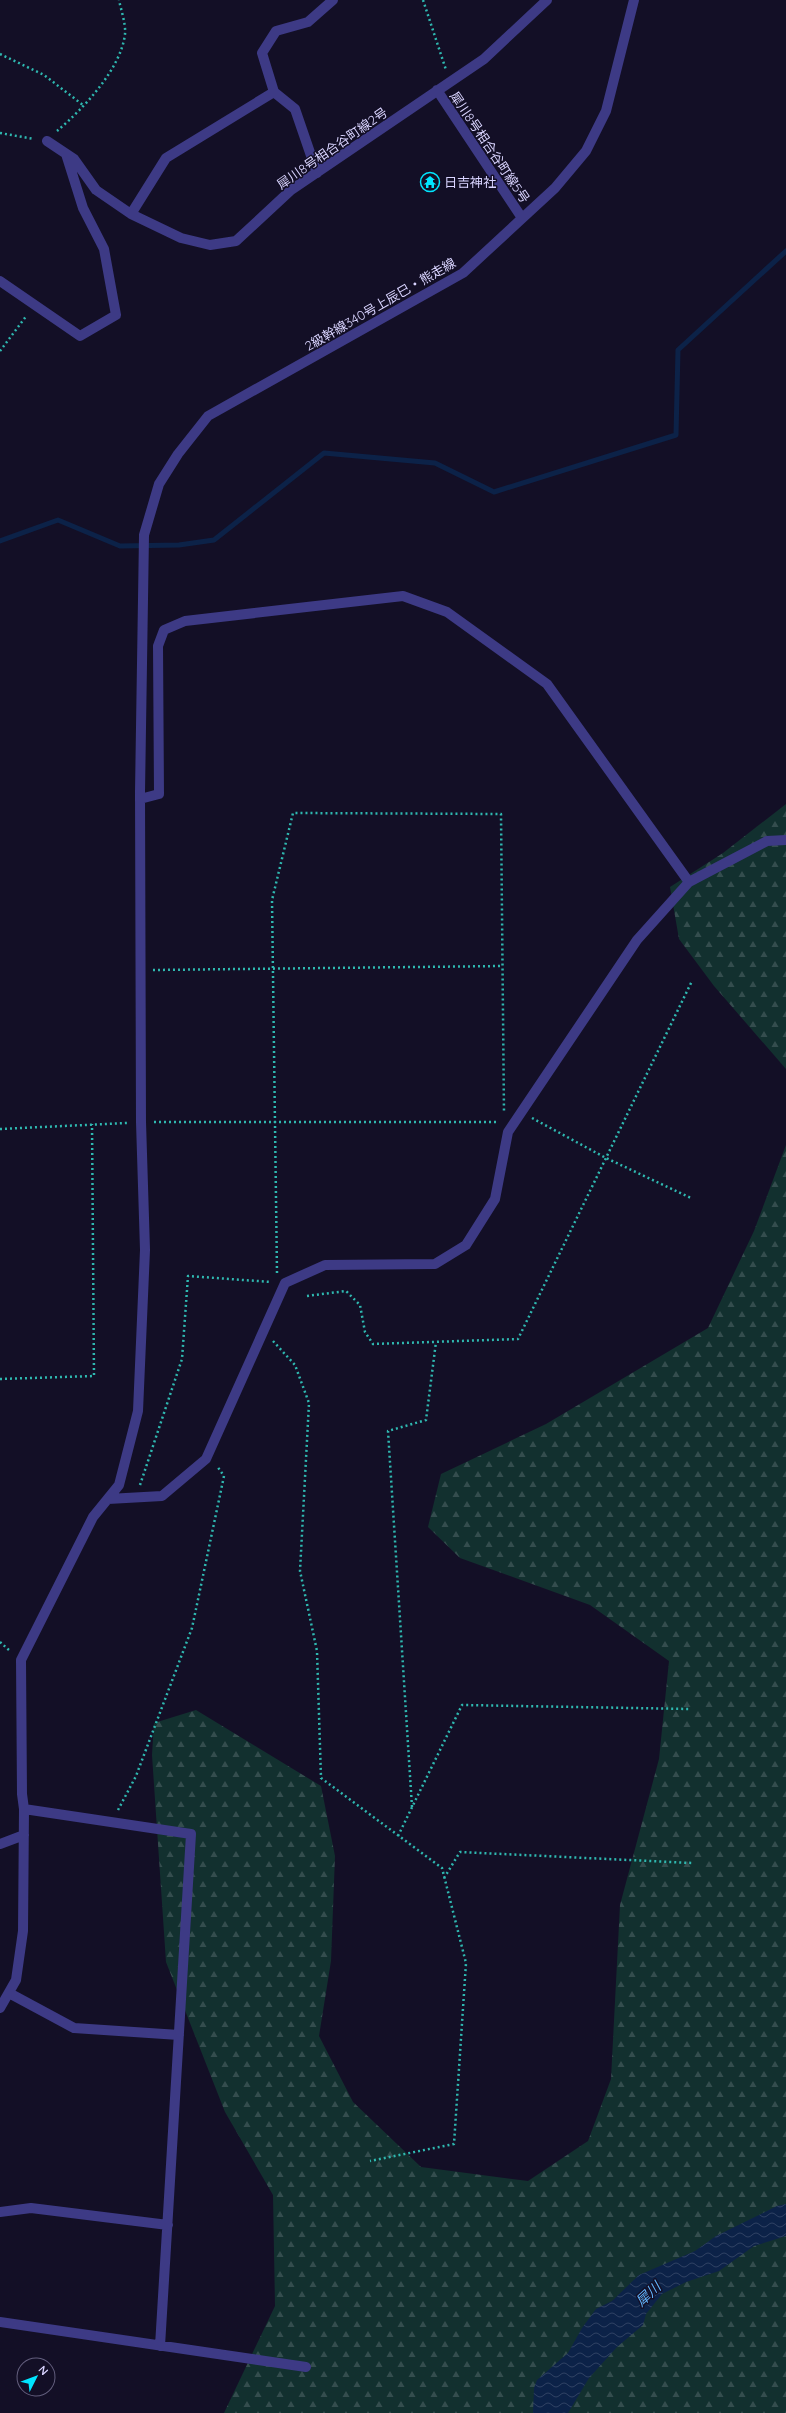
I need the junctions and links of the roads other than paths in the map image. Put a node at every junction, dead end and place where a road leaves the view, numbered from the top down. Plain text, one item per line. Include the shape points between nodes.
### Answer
1 (334, 0) edge
2 (547, 0) edge
3 (634, 0) edge
4 (437, 90) junction
5 (274, 92) junction
6 (47, 141) road end
7 (66, 154) junction
8 (317, 173) junction
9 (130, 214) junction
10 (522, 218) junction
11 (0, 281) edge
12 (140, 795) junction
13 (786, 840) edge
14 (689, 882) junction
15 (108, 1499) junction
16 (24, 1809) junction
17 (24, 1835) junction
18 (0, 1844) edge
19 (9, 1993) junction
20 (0, 2008) edge
21 (179, 2035) junction
22 (0, 2212) edge
23 (168, 2225) junction
24 (0, 2322) edge
25 (160, 2346) junction
26 (306, 2367) dead end

1 - 5 street via 308,22 276,31 262,53
2 - 4 street, 犀川8号相合谷町線2号 via 484,59
3 - 10 street, 2級幹線340号上辰巳・熊走線 via 606,112 586,151 555,188
4 - 8 street, 犀川8号相合谷町線2号
4 - 10 street, 犀川8号相合谷町線5号
5 - 8 street via 295,109
5 - 9 street via 166,158
6 - 7 street, 犀川8号相合谷町線2号
7 - 9 street, 犀川8号相合谷町線2号 via 74,159 96,190
7 - 11 street via 83,208 104,249 116,315 80,336
8 - 9 street, 犀川8号相合谷町線2号 via 291,190 236,242 210,245 181,238
10 - 12 street, 2級幹線340号上辰巳・熊走線 via 463,273 208,416 178,454 159,484 144,535
12 - 14 street via 159,794 158,646 164,630 185,621 403,596 447,612 547,684
12 - 15 street, 2級幹線340号上辰巳・熊走線 via 141,1122 145,1250 138,1411 119,1485
13 - 14 street via 768,842
14 - 15 street via 637,940 508,1132 495,1199 466,1245 435,1264 325,1265 285,1283 206,1459 162,1496
15 - 16 street, 2級幹線340号上辰巳・熊走線 via 93,1517 20,1660
16 - 17 street
16 - 21 street via 191,1834
17 - 18 street
17 - 19 street via 23,1931 16,1980
19 - 20 street
19 - 21 street via 74,2028
21 - 23 street
22 - 23 street via 31,2208
23 - 25 street
24 - 25 street
25 - 26 street

